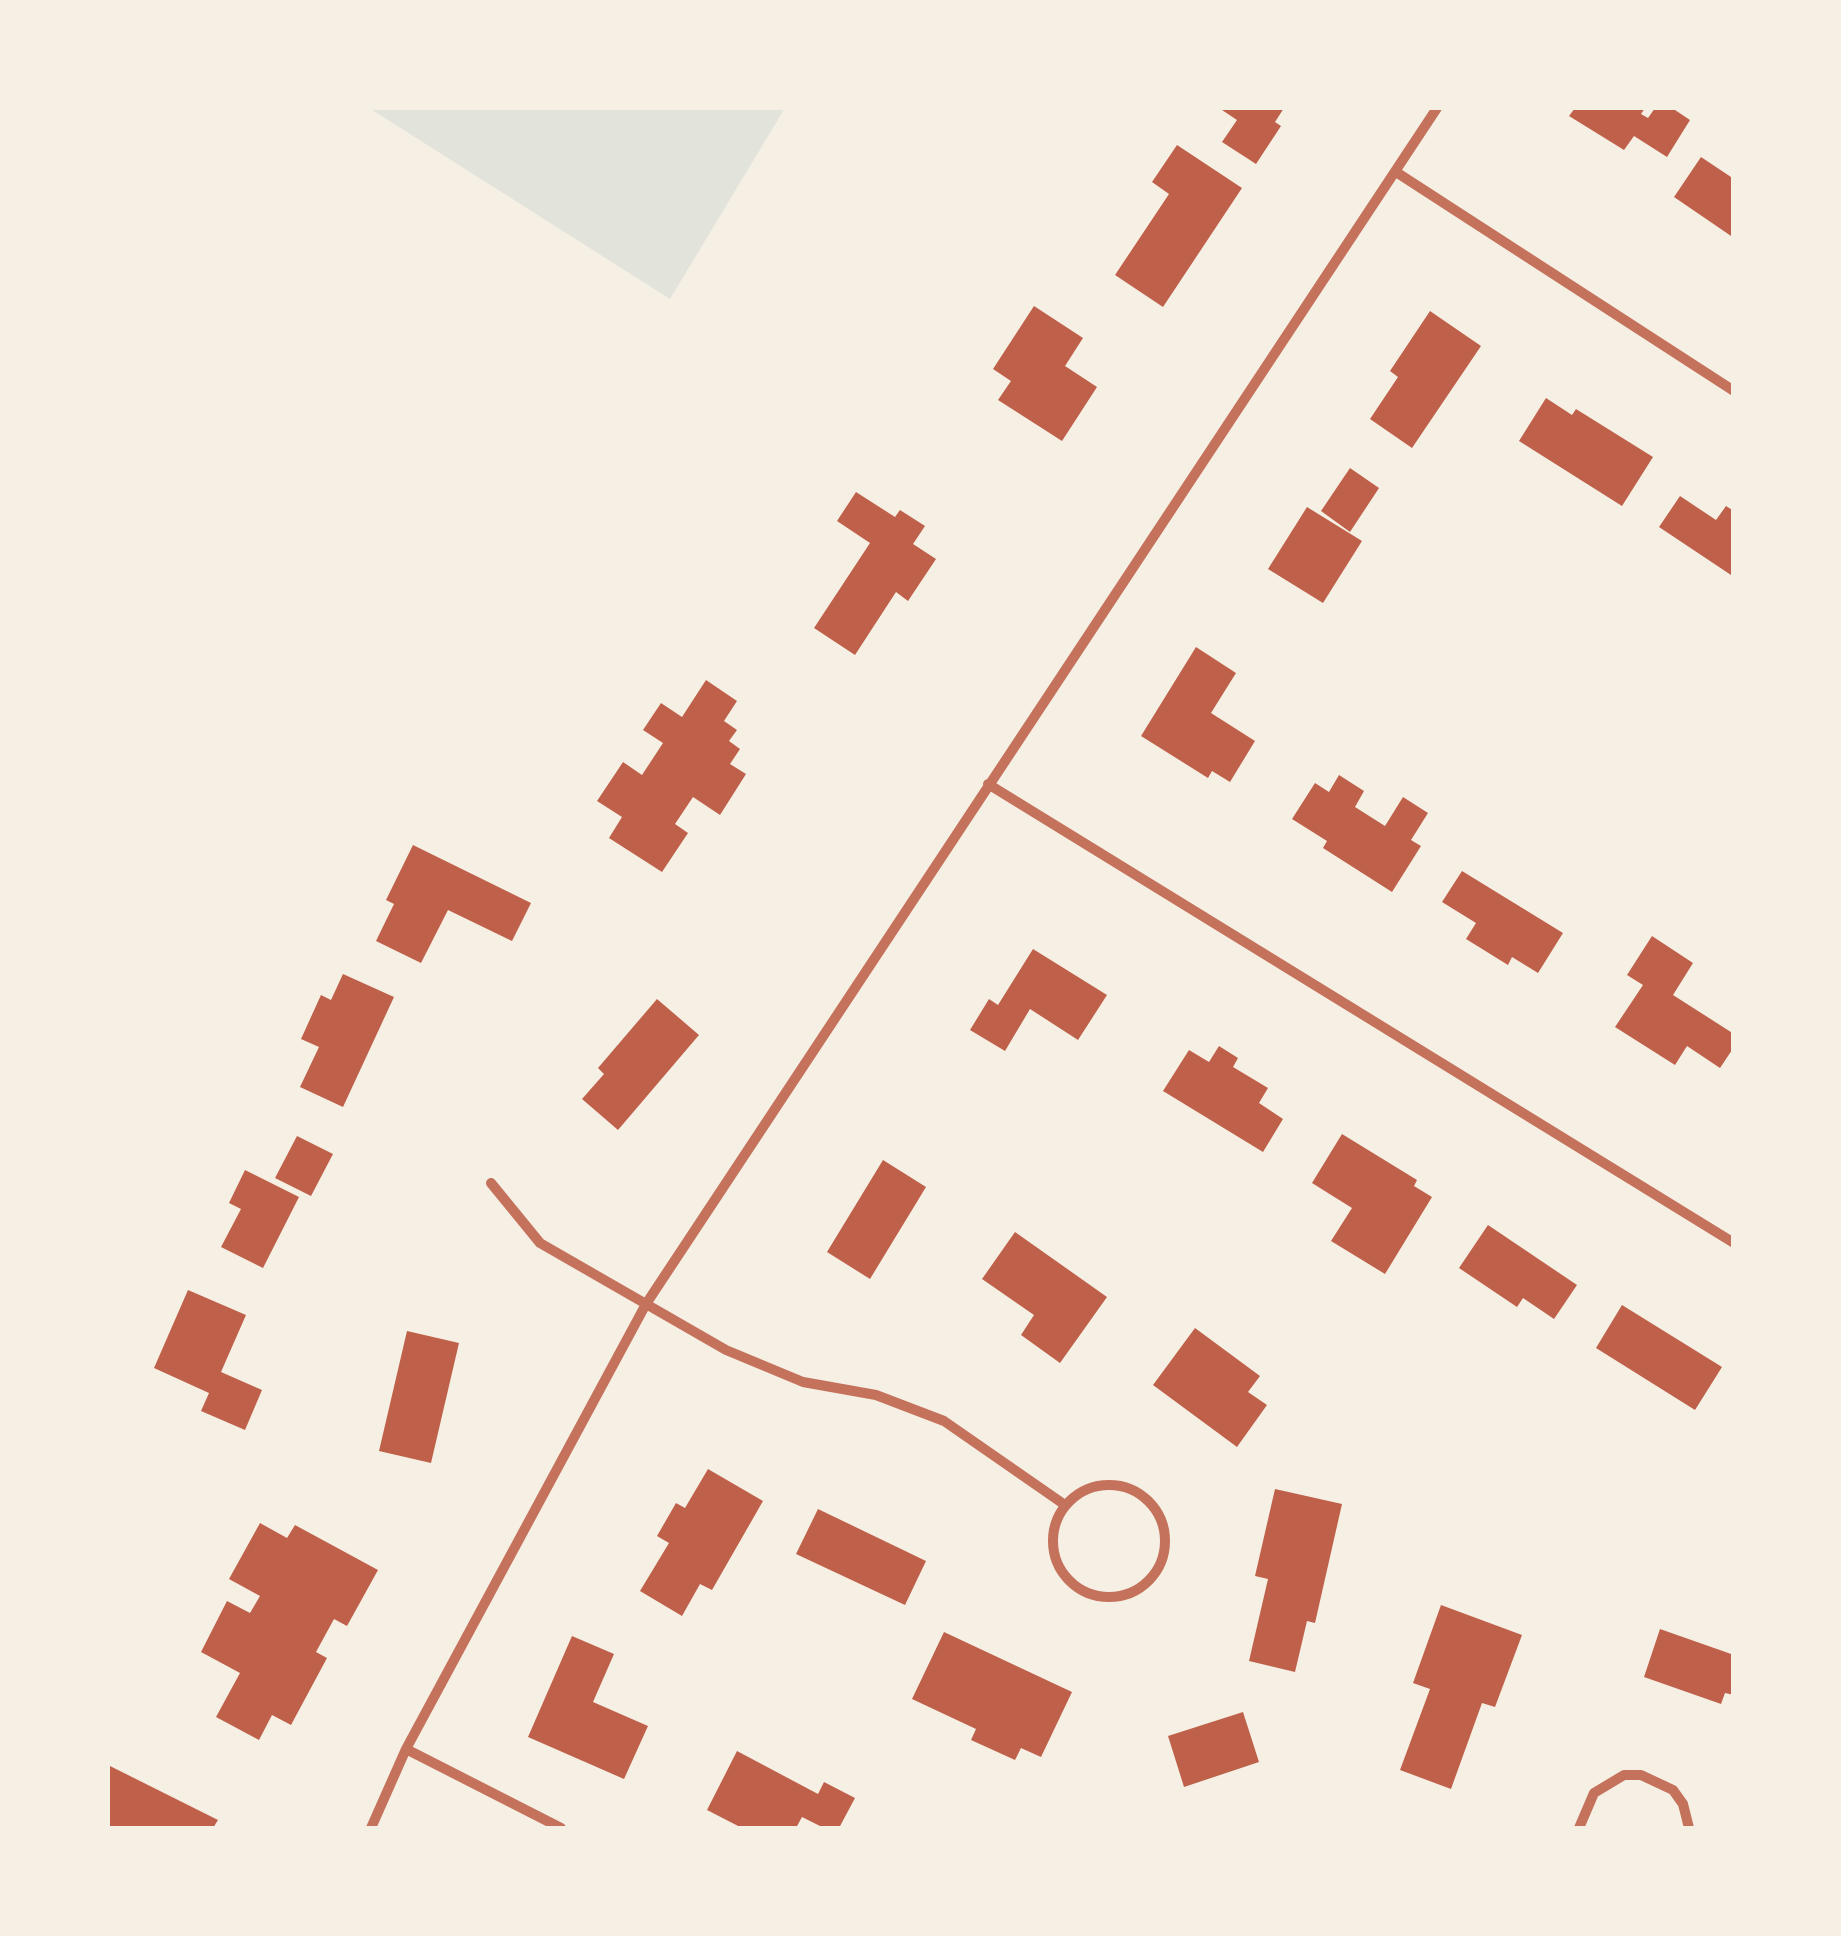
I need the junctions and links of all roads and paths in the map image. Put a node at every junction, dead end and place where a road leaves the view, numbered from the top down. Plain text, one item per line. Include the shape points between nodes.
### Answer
1 (1437, 108) edge
2 (1396, 172) junction
3 (1734, 391) edge
4 (988, 784) junction
5 (490, 1183) dead end
6 (1734, 1243) edge
7 (646, 1304) junction
8 (1065, 1505) junction
9 (406, 1749) junction
10 (371, 1828) edge
11 (561, 1828) edge
12 (1580, 1828) edge
13 (1689, 1828) edge

1 - 2 street
2 - 3 street
2 - 4 street
4 - 6 street
4 - 7 street
5 - 7 street via 540,1243
7 - 8 street via 726,1350 803,1382 876,1395 944,1421
7 - 9 street
8 - 8 street via 1052,1541 1065,1577 1098,1597 1136,1591 1152,1579 1162,1562 1165,1527 1146,1498 1113,1484 1078,1493
9 - 10 street
9 - 11 street
12 - 13 street via 1594,1793 1624,1775 1642,1775 1673,1790

